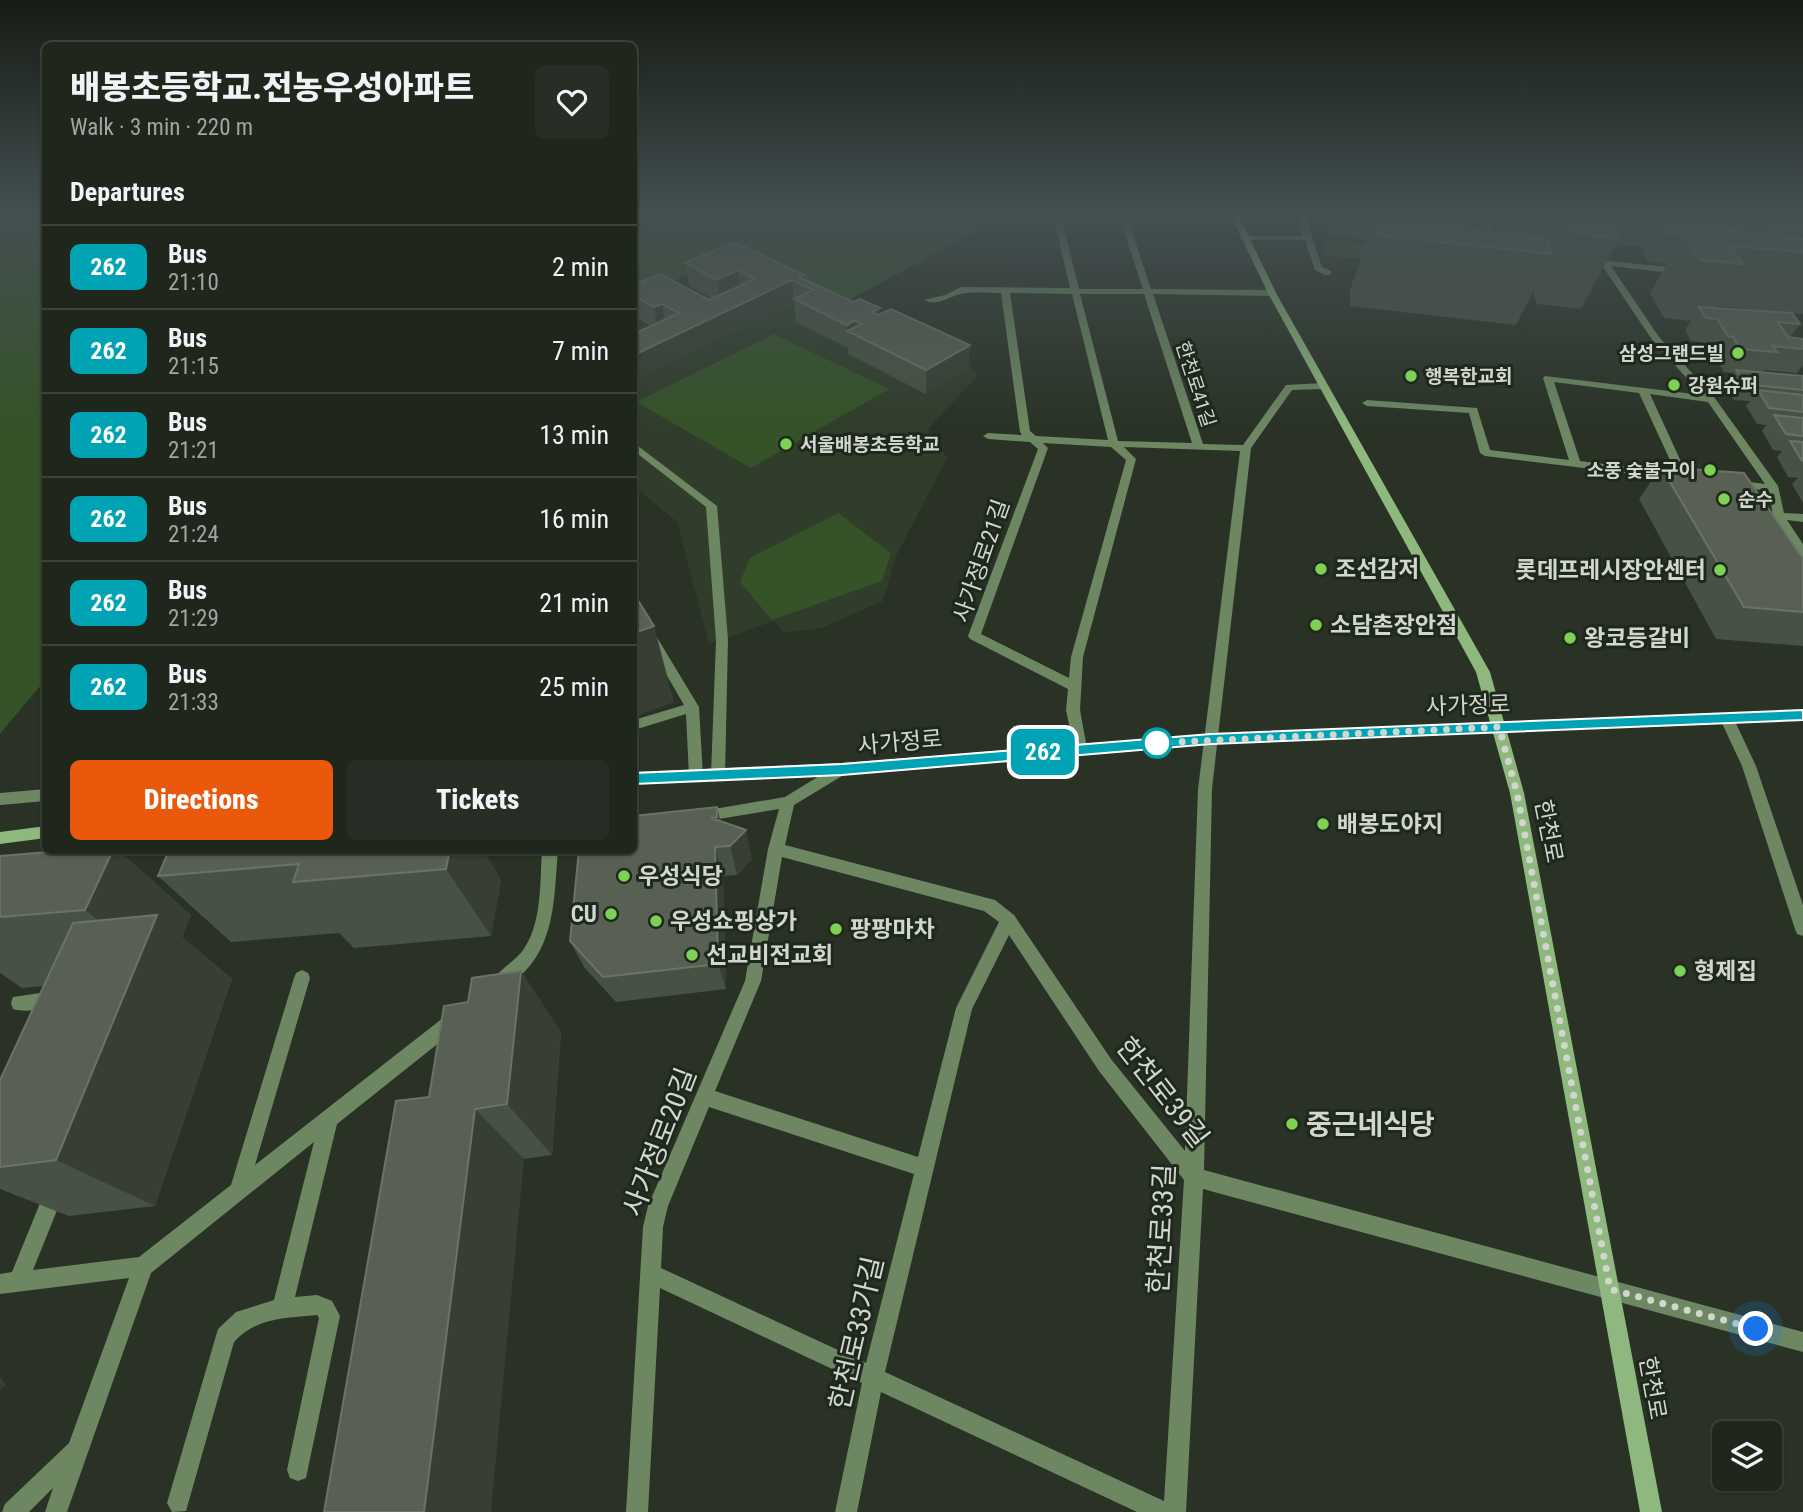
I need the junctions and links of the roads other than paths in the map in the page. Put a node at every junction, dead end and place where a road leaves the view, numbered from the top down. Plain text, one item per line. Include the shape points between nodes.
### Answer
1 (1075, 287) edge
2 (1147, 287) edge
3 (1269, 287) edge
4 (1621, 287) edge
5 (1005, 290) junction
6 (1076, 290) junction
7 (1148, 291) junction
8 (1272, 293) junction
9 (928, 300) dead end
10 (1323, 386) junction
11 (1643, 390) junction
12 (1711, 399) junction
13 (1367, 403) dead end
14 (988, 436) dead end
15 (1036, 439) junction
16 (1114, 444) junction
17 (1246, 447) junction
18 (637, 448) edge
19 (1199, 448) junction
20 (1576, 464) junction
21 (1684, 477) junction
22 (1696, 478) edge
23 (1722, 481) edge
24 (1774, 488) junction
25 (1779, 516) junction
26 (1803, 518) edge
27 (1803, 553) edge
28 (637, 614) edge
29 (1074, 686) junction
30 (692, 707) junction
31 (1803, 715) edge
32 (1727, 719) junction
33 (637, 724) edge
34 (1499, 727) junction
35 (1211, 739) junction
36 (1080, 748) junction
37 (842, 769) junction
38 (718, 775) junction
39 (696, 776) junction
40 (637, 778) edge
41 (42, 794) edge
42 (0, 799) edge
43 (788, 802) junction
44 (680, 818) edge
45 (42, 832) edge
46 (29, 834) junction
47 (0, 838) edge
48 (0, 845) edge
49 (776, 849) junction
50 (549, 854) edge
51 (1008, 920) junction
52 (1803, 929) edge
53 (302, 978) dead end
54 (487, 994) edge
55 (73, 997) edge
56 (19, 1003) dead end
57 (466, 1011) edge
58 (706, 1097) junction
59 (329, 1120) junction
60 (924, 1168) junction
61 (1194, 1177) junction
62 (60, 1179) edge
63 (238, 1192) junction
64 (143, 1266) junction
65 (650, 1274) junction
66 (9, 1283) edge
67 (1610, 1289) junction
68 (282, 1310) junction
69 (1803, 1342) edge
70 (873, 1378) junction
71 (78, 1448) junction
72 (298, 1471) dead end
73 (178, 1503) dead end
74 (13, 1512) edge
75 (56, 1512) edge
76 (637, 1512) edge
77 (846, 1512) edge
78 (1162, 1512) edge
79 (1175, 1512) edge
80 (1651, 1512) edge

1 - 6 street
2 - 7 street, 한천로41길
3 - 8 main road, 한천로
4 - 12 street via 1656,339
5 - 6 street
5 - 9 street via 961,290
5 - 15 street via 1025,432
6 - 7 street
6 - 16 street
7 - 8 street
7 - 19 street, 한천로41길
8 - 10 main road, 한천로
10 - 17 street via 1289,387
10 - 34 main road, 한천로 via 1483,672
11 - 12 street
11 - 20 street via 1548,378
11 - 21 street
12 - 24 street
13 - 20 street via 1473,411 1485,453
14 - 15 street, 한천로41길
15 - 16 street, 한천로41길
15 - 29 street, 사가정로21길 via 1043,448 974,636
16 - 19 street, 한천로41길
16 - 29 street via 1131,459 1077,657
17 - 19 street, 한천로41길
17 - 35 street
18 - 38 street via 711,506 722,640
20 - 21 street
21 - 22 street
23 - 24 street
24 - 25 street
25 - 26 street
25 - 27 street
28 - 30 street
29 - 36 street
30 - 33 street
30 - 39 street
31 - 32 main road, 사가정로
32 - 34 main road, 사가정로
32 - 52 street via 1749,766
34 - 35 main road, 사가정로
34 - 67 main road, 한천로 via 1517,793
35 - 36 main road, 사가정로
35 - 61 street, 한천로33길 via 1205,789
36 - 37 main road, 사가정로
37 - 38 main road, 사가정로
37 - 43 street
38 - 39 main road, 사가정로
39 - 40 main road, 사가정로
41 - 42 street
43 - 44 street
43 - 49 street, 사가정로20길
45 - 46 main road
46 - 47 main road
46 - 48 street
49 - 51 street, 한천로39길 via 989,905
49 - 58 street, 사가정로20길 via 753,981
50 - 54 street via 533,951
51 - 60 street, 한천로33가길 via 964,1009
51 - 61 street, 한천로39길 via 1105,1065
53 - 63 street
55 - 56 street
57 - 59 street
58 - 60 street
58 - 65 street, 사가정로20길 via 658,1206
59 - 63 street
59 - 68 street
60 - 70 street, 한천로33가길
61 - 67 street, 한천로39길
61 - 79 street, 한천로33길
62 - 66 street
63 - 64 street
64 - 66 street
64 - 71 street
65 - 70 street
65 - 76 street, 사가정로20길
67 - 69 street, 한천로39길
67 - 80 main road, 한천로
68 - 72 street via 317,1305 330,1316
68 - 73 street via 247,1316 225,1336
70 - 77 street, 한천로33가길
70 - 78 street
71 - 74 street
71 - 75 street

